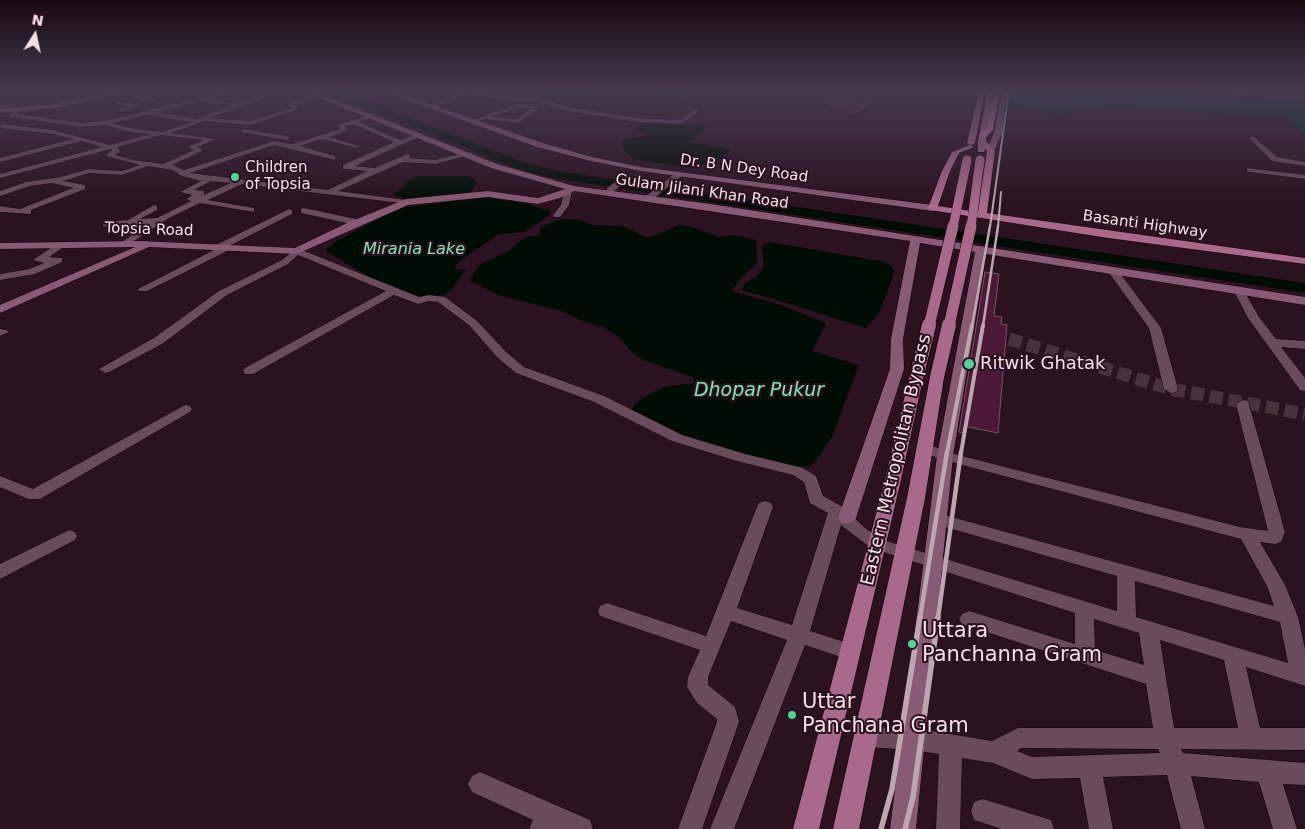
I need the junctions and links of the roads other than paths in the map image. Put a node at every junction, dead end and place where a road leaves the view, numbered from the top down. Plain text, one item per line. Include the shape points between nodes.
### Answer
1 (25, 129) edge
2 (42, 129) edge
3 (124, 129) edge
4 (175, 129) edge
5 (342, 129) edge
6 (369, 129) edge
7 (405, 129) edge
8 (496, 129) edge
9 (974, 129) edge
10 (985, 129) edge
11 (990, 129) edge
12 (999, 129) edge
13 (37, 130) junction
14 (243, 131) dead end
15 (163, 133) junction
16 (420, 135) junction
17 (321, 137) junction
18 (983, 138) junction
19 (1252, 138) dead end
20 (79, 140) junction
21 (305, 142) junction
22 (400, 142) junction
23 (293, 146) junction
24 (113, 147) junction
25 (356, 147) dead end
26 (970, 147) junction
27 (991, 149) junction
28 (384, 150) junction
29 (274, 152) dead end
30 (470, 154) junction
31 (332, 158) dead end
32 (0, 160) edge
33 (402, 160) junction
34 (151, 164) junction
35 (1305, 164) edge
36 (165, 166) junction
37 (376, 170) junction
38 (1250, 170) dead end
39 (183, 173) junction
40 (680, 174) junction
41 (0, 176) edge
42 (1305, 178) edge
43 (211, 179) junction
44 (625, 180) dead end
45 (50, 181) junction
46 (242, 181) junction
47 (0, 187) edge
48 (570, 189) junction
49 (12, 190) junction
50 (610, 190) dead end
51 (330, 192) junction
52 (0, 194) edge
53 (651, 197) junction
54 (202, 200) junction
55 (406, 202) junction
56 (154, 208) dead end
57 (933, 208) junction
58 (0, 209) edge
59 (251, 210) dead end
60 (289, 212) dead end
61 (304, 212) dead end
62 (557, 215) dead end
63 (982, 215) junction
64 (161, 221) junction
65 (356, 222) junction
66 (127, 223) junction
67 (106, 224) dead end
68 (915, 240) junction
69 (63, 244) junction
70 (124, 244) junction
71 (150, 244) junction
72 (0, 246) edge
73 (222, 248) junction
74 (981, 250) junction
75 (297, 251) junction
76 (1305, 262) edge
77 (1112, 270) junction
78 (0, 277) edge
79 (143, 289) dead end
80 (394, 291) junction
81 (1239, 291) junction
82 (1305, 301) edge
83 (0, 309) edge
84 (1270, 342) junction
85 (1305, 345) edge
86 (105, 369) dead end
87 (249, 371) dead end
88 (1305, 387) edge
89 (1171, 389) dead end
90 (1243, 404) dead end
91 (185, 409) dead end
92 (935, 452) junction
93 (0, 481) edge
94 (765, 507) dead end
95 (842, 514) junction
96 (937, 519) junction
97 (1247, 535) junction
98 (69, 536) dead end
99 (877, 544) junction
100 (905, 552) junction
101 (933, 560) junction
102 (0, 572) edge
103 (1126, 572) junction
104 (1084, 608) junction
105 (607, 611) dead end
106 (726, 612) junction
107 (1288, 617) junction
108 (969, 620) dead end
109 (1127, 621) junction
110 (1148, 627) junction
111 (798, 636) junction
112 (711, 646) junction
113 (850, 652) junction
114 (1233, 654) junction
115 (1085, 656) junction
116 (1303, 676) edge
117 (1156, 678) junction
118 (866, 737) junction
119 (1165, 738) junction
120 (1251, 738) junction
121 (1305, 738) edge
122 (913, 739) junction
123 (951, 745) junction
124 (994, 752) junction
125 (1176, 764) junction
126 (1089, 767) junction
127 (1267, 771) junction
128 (1305, 774) edge
129 (480, 784) dead end
130 (983, 811) dead end
131 (545, 822) edge
132 (581, 829) edge
133 (690, 829) edge
134 (722, 829) edge
135 (806, 829) edge
136 (846, 829) edge
137 (903, 829) edge
138 (948, 829) edge
139 (1042, 829) edge
140 (1101, 829) edge
141 (1193, 829) edge
142 (1285, 829) edge

1 - 13 street
2 - 13 street
3 - 15 street
4 - 15 street
5 - 17 street
6 - 22 street
7 - 16 street, Gulam Jilani Khan Road
8 - 40 street, Dr. B N Dey Road via 591,160
9 - 26 main road, Eastern Metropolitan Bypass
10 - 18 main road
11 - 18 highway
12 - 27 street
13 - 20 street
14 - 21 street
15 - 24 street
15 - 36 street via 213,139 191,147 200,150
16 - 22 street
16 - 30 street, Gulam Jilani Khan Road
17 - 21 street
17 - 25 street
18 - 27 main road
18 - 92 main road, bridge via 972,222 937,377
19 - 35 street via 1274,160
20 - 24 street
20 - 32 street
21 - 23 street
22 - 28 street
23 - 29 street
23 - 31 street
23 - 39 street via 274,143
24 - 34 street via 117,151 109,155
24 - 41 street
26 - 57 main road via 956,152
26 - 99 main road, Eastern Metropolitan Bypass, bridge
27 - 63 main road
28 - 33 street via 408,156
28 - 37 street via 346,167
30 - 33 street via 428,163
30 - 48 street, Gulam Jilani Khan Road via 525,176
33 - 37 street
34 - 36 street
34 - 45 street via 123,173 89,171
36 - 39 street
37 - 51 street
38 - 42 street
39 - 43 street
40 - 53 street
40 - 57 street, Dr. B N Dey Road
43 - 46 street
43 - 54 street via 184,192 201,193 191,199
44 - 50 street
45 - 49 street
45 - 58 street via 82,187 24,212
46 - 51 street
46 - 54 street
47 - 49 street
48 - 53 street, Gulam Jilani Khan Road
48 - 55 street via 538,201 488,194
48 - 62 street via 565,205
49 - 52 street
51 - 55 street
53 - 68 street, Gulam Jilani Khan Road
54 - 59 street
54 - 64 street
55 - 65 street
56 - 66 street
57 - 63 main road, Basanti Highway
60 - 73 street
61 - 65 street
63 - 76 main road, Basanti Highway
64 - 66 street
64 - 70 street
65 - 75 street
66 - 67 street
68 - 74 street, Gulam Jilani Khan Road
68 - 95 street via 897,339 898,369
69 - 70 street, Topsia Road
69 - 72 street, Topsia Road
69 - 78 street via 38,260 58,260 31,272
70 - 71 street, Topsia Road
71 - 73 street, Topsia Road
71 - 83 street
73 - 75 street, Topsia Road
73 - 79 street
74 - 77 street, Gulam Jilani Khan Road
74 - 92 street
75 - 80 street
75 - 86 street via 285,262 223,293 158,341
77 - 81 street, Gulam Jilani Khan Road
77 - 89 street via 1155,328
80 - 87 street
80 - 95 street via 418,301 441,299 473,323 520,370 614,405 677,438 798,471 811,480 816,499
81 - 82 street, Gulam Jilani Khan Road
81 - 84 street
84 - 85 street
84 - 88 street
90 - 97 street via 1277,532 1275,538
91 - 93 street via 34,495
92 - 96 street
92 - 97 street
92 - 100 main road
94 - 106 street
95 - 99 street via 859,532
95 - 111 street
96 - 101 street
96 - 103 street
97 - 107 street via 1276,585
98 - 102 street
99 - 100 street
99 - 113 main road, Eastern Metropolitan Bypass
100 - 101 street
100 - 118 main road
101 - 104 street
101 - 122 street
103 - 107 street
103 - 109 street
104 - 109 street
104 - 115 street
105 - 112 street
106 - 111 street
106 - 112 street
107 - 116 street
108 - 115 street
109 - 110 street
110 - 114 street
110 - 117 street
111 - 113 street
111 - 134 street
112 - 133 street via 697,686 704,696 727,714 728,729
113 - 135 main road, Eastern Metropolitan Bypass
114 - 116 street
114 - 120 street
115 - 117 street
117 - 119 street
118 - 122 street
118 - 136 main road
119 - 120 street
119 - 124 street via 1018,738
119 - 125 street
120 - 121 street
122 - 123 street
122 - 137 street
123 - 124 street
123 - 138 street
124 - 126 street via 1032,768
125 - 126 street
125 - 127 street
125 - 141 street
126 - 140 street
127 - 128 street
127 - 142 street
129 - 131 street
130 - 139 street
131 - 132 street

